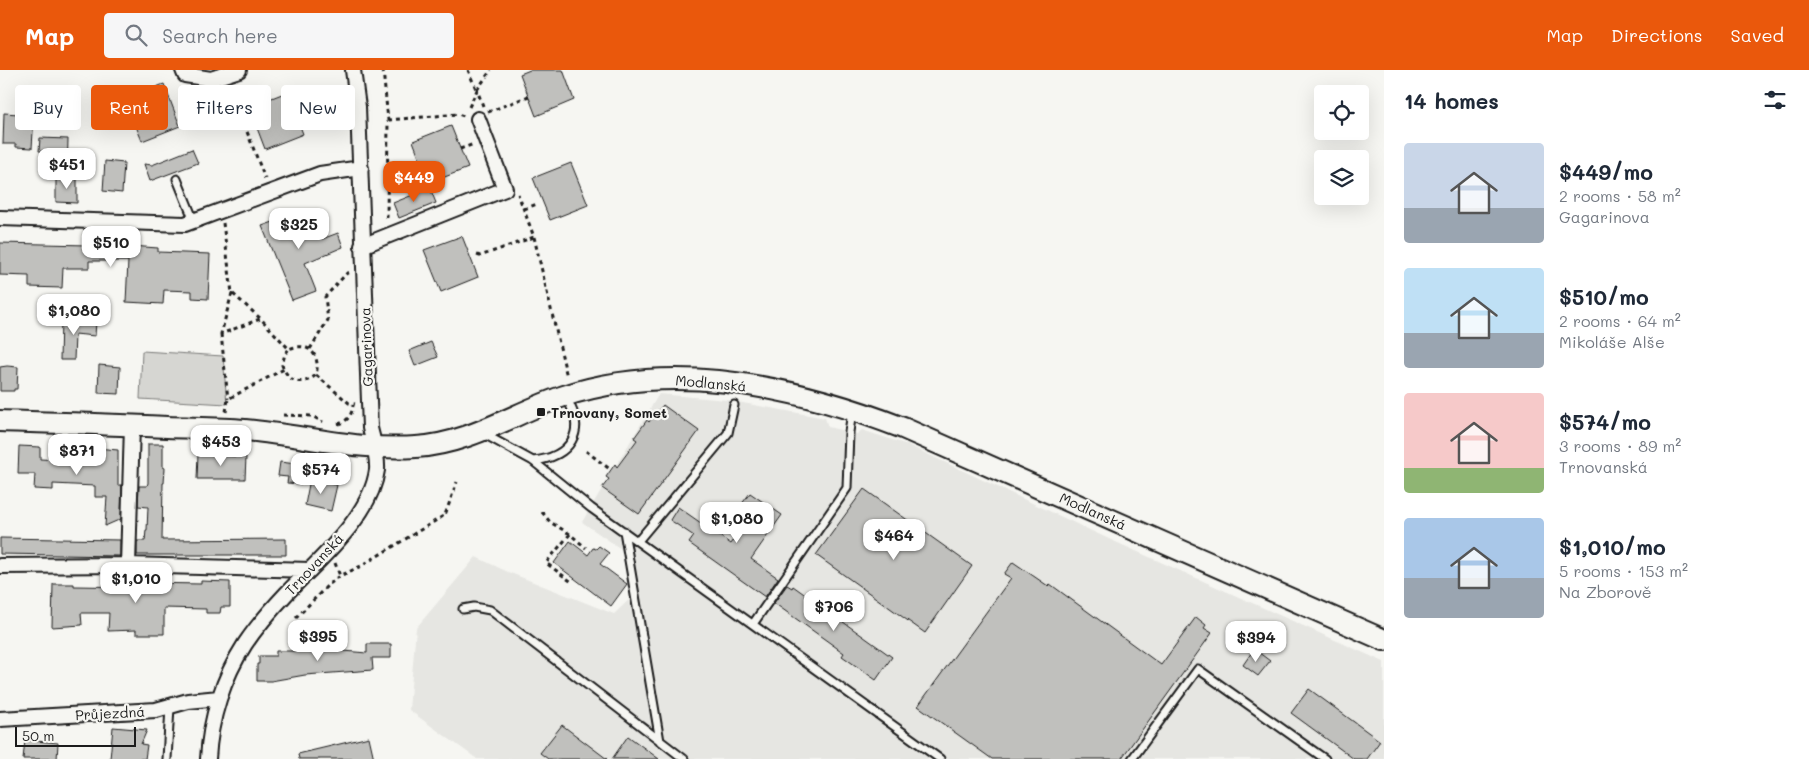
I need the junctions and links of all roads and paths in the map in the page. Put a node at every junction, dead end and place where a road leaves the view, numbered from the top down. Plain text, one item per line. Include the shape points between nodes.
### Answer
1 (183, 70) edge
2 (353, 70) edge
3 (383, 70) edge
4 (468, 70) edge
5 (491, 70) edge
6 (232, 72) edge
7 (477, 90) junction
8 (529, 96) dead end
9 (464, 116) junction
10 (474, 118) joint
11 (388, 120) junction
12 (361, 168) junction
13 (177, 179) dead end
14 (505, 189) junction
15 (270, 192) junction
16 (537, 204) dead end
17 (524, 209) junction
18 (221, 210) junction
19 (0, 218) edge
20 (194, 221) junction
21 (387, 236) junction
22 (534, 236) junction
23 (362, 246) junction
24 (477, 255) dead end
25 (363, 271) junction
26 (232, 293) junction
27 (261, 319) junction
28 (221, 334) junction
29 (289, 349) junction
30 (310, 349) junction
31 (284, 370) junction
32 (316, 375) junction
33 (568, 395) junction
34 (228, 399) junction
35 (368, 404) junction
36 (734, 405) dead end
37 (853, 409) junction
38 (226, 412) dead end
39 (0, 421) edge
40 (132, 425) junction
41 (480, 431) junction
42 (374, 446) junction
43 (586, 451) dead end
44 (533, 461) junction
45 (610, 470) dead end
46 (457, 482) dead end
47 (542, 512) dead end
48 (624, 531) junction
49 (570, 534) junction
50 (638, 541) junction
51 (586, 548) dead end
52 (334, 560) dead end
53 (128, 565) junction
54 (0, 566) edge
55 (310, 570) junction
56 (340, 576) junction
57 (573, 583) dead end
58 (306, 599) dead end
59 (310, 603) junction
60 (463, 609) dead end
61 (296, 618) dead end
62 (753, 624) junction
63 (1384, 640) edge
64 (219, 698) junction
65 (170, 707) junction
66 (0, 719) edge
67 (660, 741) junction
68 (167, 759) edge
69 (208, 759) edge
70 (684, 759) edge
71 (940, 759) edge
72 (1132, 759) edge
73 (1325, 759) edge

1 - 6 street via 185,75 210,79
2 - 12 street, Gagarinova
3 - 11 path
4 - 7 path
5 - 7 path
6 - 15 path
7 - 8 path via 485,113
7 - 9 path
9 - 10 path
9 - 11 path
10 - 14 street
11 - 21 path
12 - 15 street via 320,174
12 - 23 street, Gagarinova
13 - 20 lane
14 - 17 path via 515,186
14 - 21 street
15 - 18 street
16 - 17 path
17 - 22 path
18 - 20 street
18 - 26 path
19 - 20 street via 185,224
21 - 23 street
22 - 24 path
22 - 33 path
23 - 25 street, Gagarinova
25 - 30 path via 347,272 325,297 328,320
25 - 35 street, Gagarinova
26 - 27 path
26 - 28 path
27 - 28 path
27 - 29 path
28 - 34 path
29 - 30 path via 295,346
29 - 31 path via 283,359
30 - 32 path via 316,358
31 - 32 path via 293,381 306,382
31 - 34 path
32 - 35 path via 349,403
33 - 37 street, Modlanská via 655,379 744,385
33 - 41 street, Modlanská
33 - 44 lane via 576,418 576,433 571,444 547,460
34 - 38 path
35 - 42 street, Gagarinova
36 - 50 lane via 728,433
37 - 62 lane via 847,488
37 - 63 street, Modlanská
39 - 40 street, Modlanská
40 - 42 street, Modlanská via 245,430
40 - 53 street
41 - 42 street, Modlanská via 444,444 404,448
41 - 44 lane
42 - 55 street, Trnovanská via 377,470 372,488 341,537
43 - 45 path
44 - 48 lane
46 - 56 path via 445,515
47 - 49 path via 550,522
48 - 50 lane
48 - 67 lane
49 - 51 path
49 - 57 path via 546,562
50 - 62 lane
52 - 56 path
53 - 54 street
53 - 55 street
55 - 64 street, Trnovanská via 285,594 245,644 232,665
56 - 59 path
58 - 59 path
59 - 61 path
60 - 67 lane via 490,610
62 - 71 lane
64 - 65 street, Průjezdná via 188,701
64 - 69 street, Trnovanská
65 - 66 street, Průjezdná
65 - 68 lane
67 - 70 lane
72 - 73 lane via 1198,669

